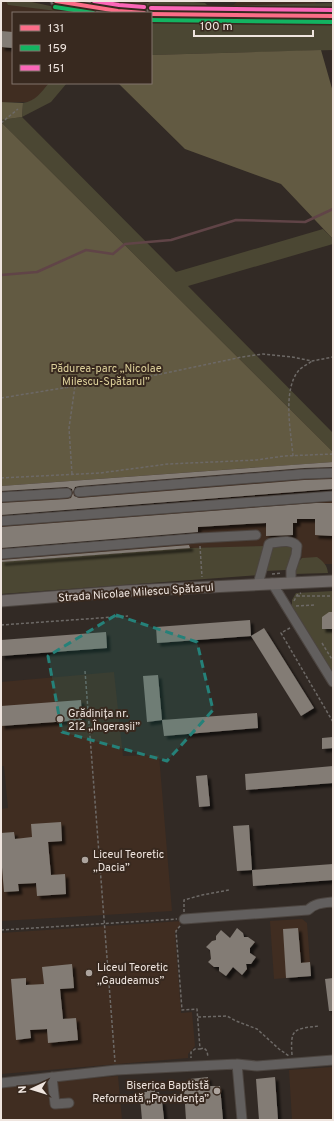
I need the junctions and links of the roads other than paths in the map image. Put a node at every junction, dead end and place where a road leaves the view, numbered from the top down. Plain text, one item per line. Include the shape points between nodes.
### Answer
1 (56, 1) edge
2 (93, 4) edge
3 (138, 12) edge
4 (152, 14) edge
5 (333, 16) edge
6 (333, 473) edge
7 (79, 492) dead end
8 (67, 493) dead end
9 (333, 496) edge
10 (1, 497) edge
11 (1, 521) edge
12 (256, 535) dead end
13 (1, 554) edge
14 (333, 581) edge
15 (291, 583) junction
16 (258, 584) junction
17 (272, 584) junction
18 (1, 602) edge
19 (333, 682) edge
20 (333, 902) edge
21 (184, 919) road end
22 (333, 1060) edge
23 (237, 1064) junction
24 (52, 1077) junction
25 (1, 1083) edge
26 (69, 1103) dead end
27 (242, 1120) edge

1 - 2 main road
2 - 3 main road
4 - 5 main road
6 - 7 street
8 - 10 street
9 - 11 street
12 - 13 street
14 - 15 main road, Strada Nicolae Milescu Spătarul
15 - 16 street via 291,570 297,546 293,542 288,542 269,544
15 - 17 main road, Strada Nicolae Milescu Spătarul
16 - 17 main road, Strada Nicolae Milescu Spătarul
16 - 18 main road, Strada Nicolae Milescu Spătarul via 127,591
17 - 19 street
20 - 21 street via 317,903 308,910
22 - 23 street via 257,1066
23 - 24 street via 116,1070
23 - 27 street
24 - 25 street
24 - 26 street via 56,1104

